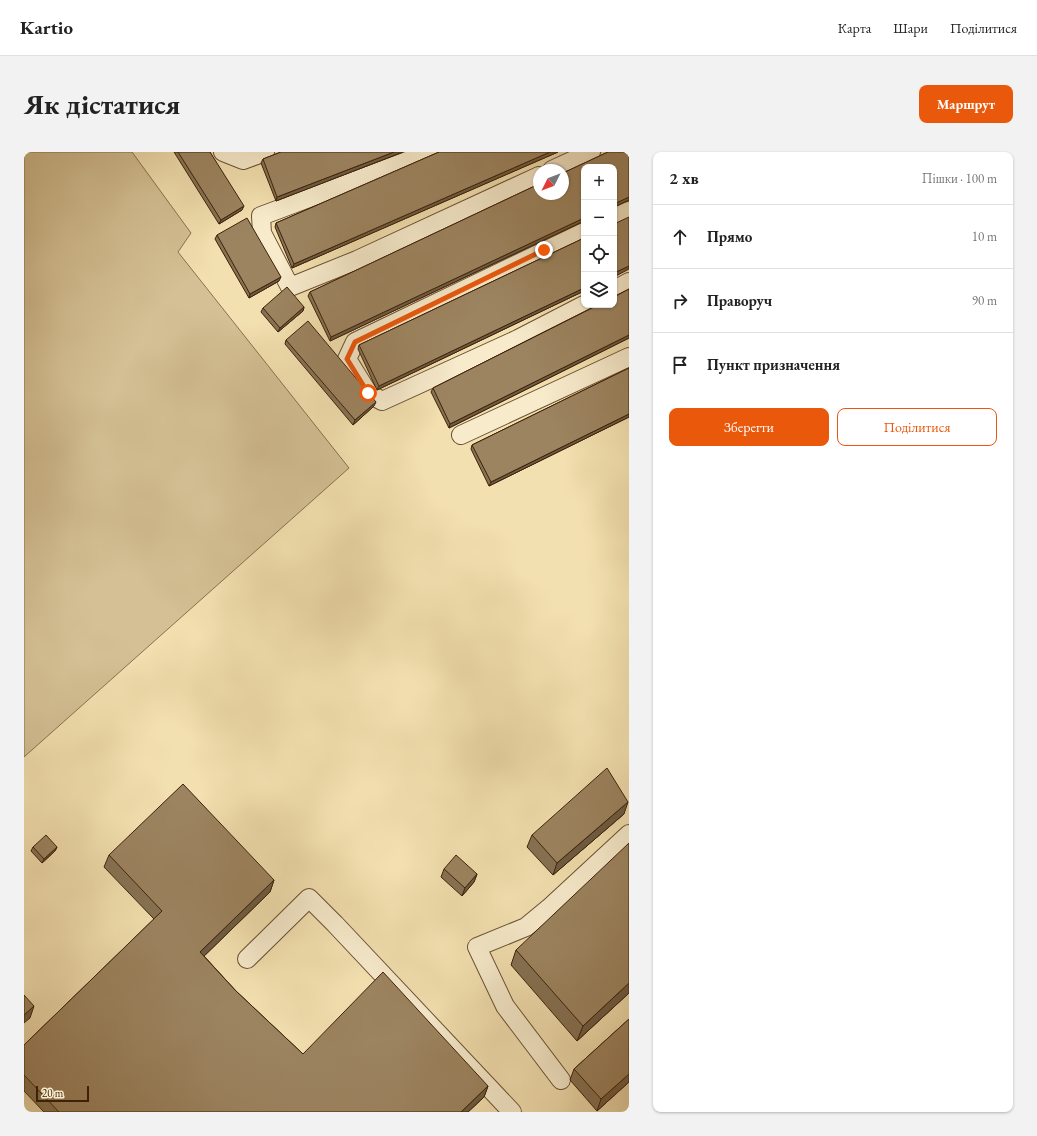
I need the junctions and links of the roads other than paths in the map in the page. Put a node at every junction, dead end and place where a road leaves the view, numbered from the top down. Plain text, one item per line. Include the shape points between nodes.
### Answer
1 (223, 152) edge
2 (265, 152) edge
3 (430, 152) edge
4 (591, 152) edge
5 (565, 164) edge
6 (533, 179) edge
7 (629, 211) edge
8 (617, 217) edge
9 (581, 233) edge
10 (629, 282) edge
11 (617, 288) edge
12 (581, 307) edge
13 (629, 357) edge
14 (460, 435) dead end
15 (629, 834) edge
16 (247, 959) dead end
17 (561, 1080) dead end
18 (512, 1112) edge

1 - 2 lane via 243,160
3 - 6 lane via 261,216 262,233 290,287 356,260
4 - 5 lane
7 - 8 lane
9 - 12 lane via 355,342 347,359 368,393 382,401 518,339
10 - 11 lane
13 - 14 lane
15 - 17 lane via 526,927 477,947 505,1006
16 - 18 lane via 309,898

